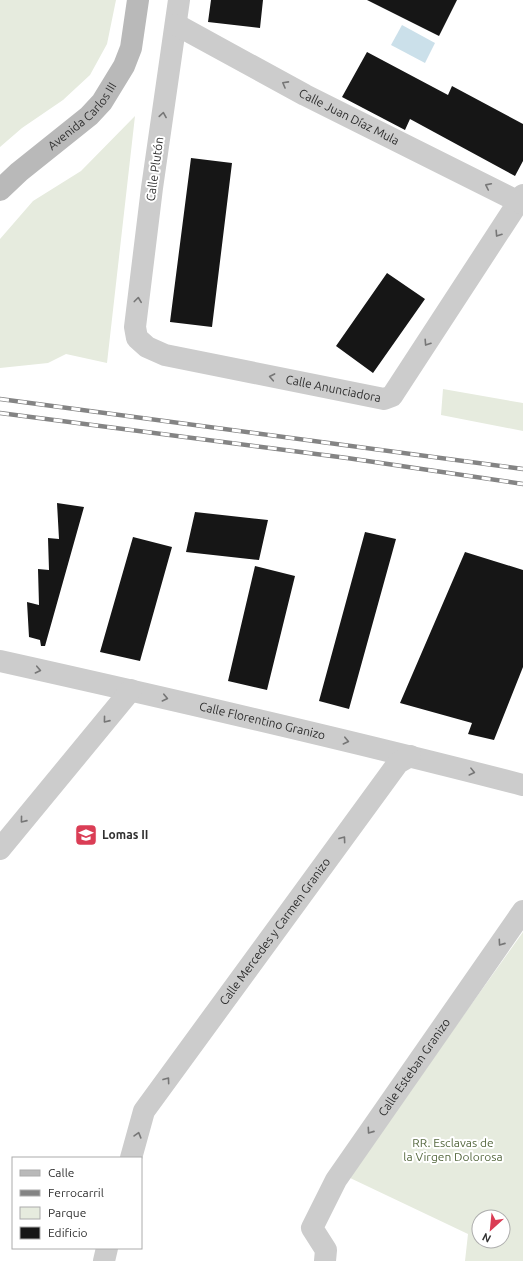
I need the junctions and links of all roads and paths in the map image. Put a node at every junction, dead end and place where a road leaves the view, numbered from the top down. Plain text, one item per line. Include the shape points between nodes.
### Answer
1 (138, 0) edge
2 (179, 0) edge
3 (176, 25) junction
4 (0, 190) edge
5 (522, 200) edge
6 (137, 338) joint
7 (0, 661) edge
8 (131, 690) junction
9 (410, 756) junction
10 (523, 785) edge
11 (0, 849) edge
12 (523, 911) edge
13 (131, 1157) edge
14 (108, 1249) edge
15 (104, 1261) edge
16 (325, 1261) edge

1 - 4 street, Avenida Carlos III via 131,48 124,66 102,102 89,116
2 - 3 street, Calle Plutón
5 -> 3 street, Calle Juan Díaz Mula via 305,95
6 -> 3 street, Calle Plutón via 135,327 152,188
5 -> 6 street, Calle Anunciadora via 392,396 384,399 165,355 147,347
7 -> 8 street, Calle Florentino Granizo
8 -> 9 street, Calle Florentino Granizo
8 -> 11 street
9 -> 10 street, Calle Florentino Granizo
13 -> 9 street, Calle Mercedes y Carmen Granizo via 144,1111 398,763
12 -> 16 street, Calle Esteban Granizo via 336,1180 312,1228 326,1250
14 - 15 street

